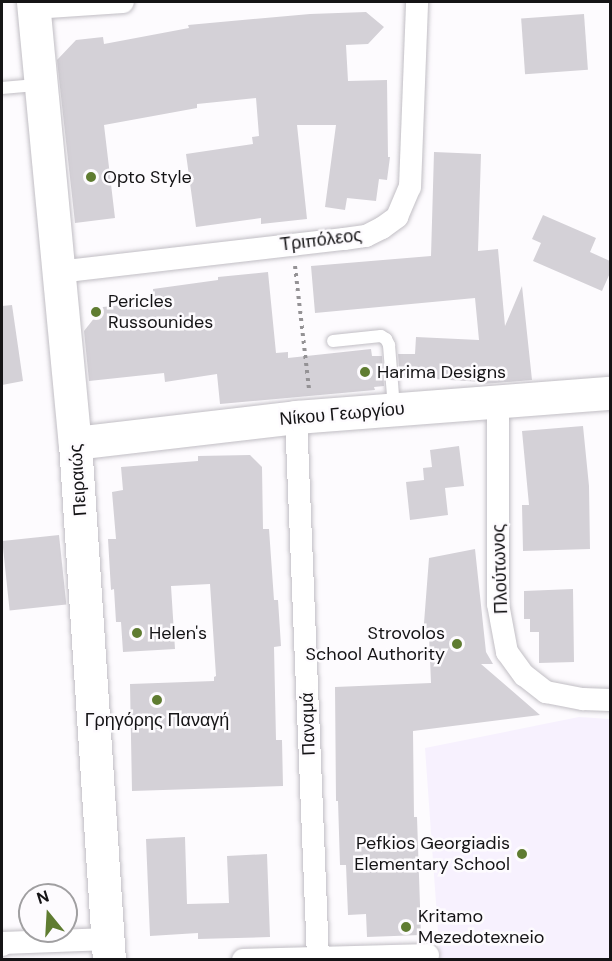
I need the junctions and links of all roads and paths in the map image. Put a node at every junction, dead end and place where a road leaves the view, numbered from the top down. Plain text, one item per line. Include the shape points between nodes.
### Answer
1 (123, 2) edge
2 (417, 2) edge
3 (33, 5) edge
4 (40, 85) junction
5 (2, 88) edge
6 (292, 244) junction
7 (58, 272) junction
8 (333, 340) dead end
9 (610, 393) edge
10 (498, 401) junction
11 (394, 409) junction
12 (304, 417) junction
13 (75, 443) junction
14 (610, 700) edge
15 (2, 944) edge
16 (109, 949) edge
17 (428, 955) dead end
18 (318, 958) edge
19 (243, 960) edge

1 - 3 street
2 - 6 street, Τριπόλεος via 412,168 397,217 366,236
3 - 4 street, Πειραιώς
4 - 5 lane
4 - 7 street, Πειραιώς
6 - 7 street, Τριπόλεος
6 - 12 path
7 - 13 street, Πειραιώς
8 - 11 lane via 381,336 386,339
9 - 10 street, Νίκου Γεωργίου
10 - 11 street, Νίκου Γεωργίου
10 - 14 street, Πλούτωνος via 498,604 507,652 524,675 546,692
11 - 12 street, Νίκου Γεωργίου
12 - 13 street, Νίκου Γεωργίου
12 - 18 street, Παναμά
13 - 16 street, Πειραιώς
15 - 16 street
17 - 18 street
18 - 19 street

